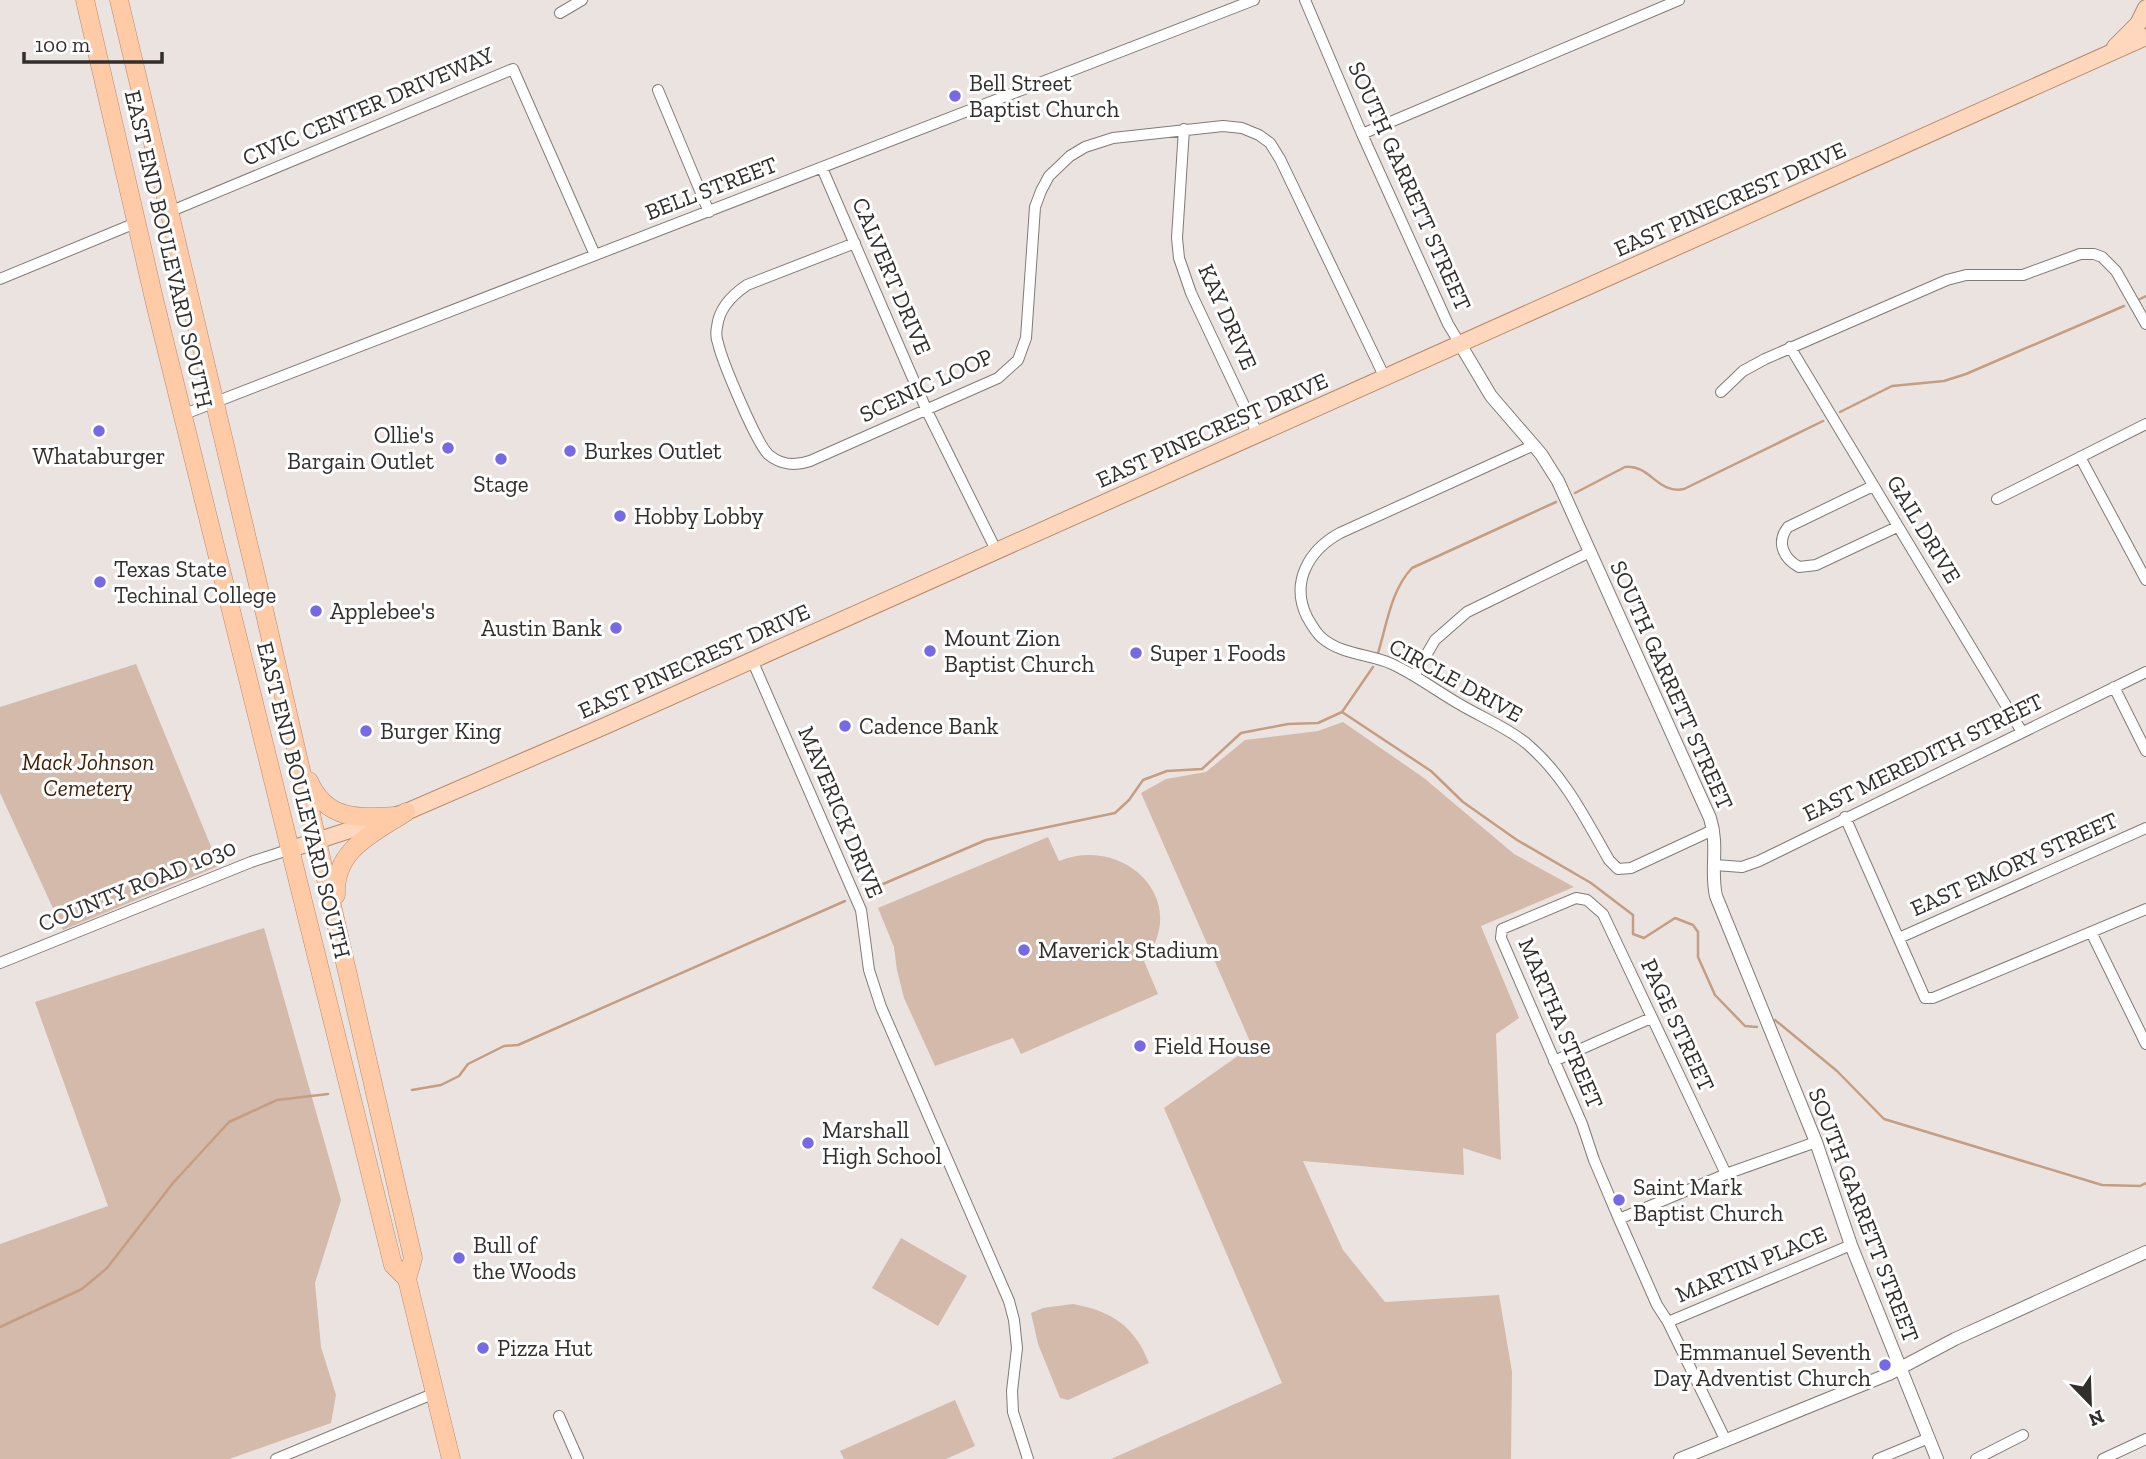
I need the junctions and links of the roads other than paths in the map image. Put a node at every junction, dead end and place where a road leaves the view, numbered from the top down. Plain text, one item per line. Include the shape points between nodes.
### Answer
1 (85, 0) edge
2 (119, 0) edge
3 (582, 0) edge
4 (1254, 0) edge
5 (1305, 0) edge
6 (1679, 0) edge
7 (2146, 8) edge
8 (560, 13) dead end
9 (2146, 37) edge
10 (2146, 50) edge
11 (133, 55) junction
12 (2105, 56) junction
13 (100, 62) junction
14 (658, 90) dead end
15 (1184, 129) junction
16 (1362, 134) junction
17 (822, 168) junction
18 (169, 212) junction
19 (709, 212) junction
20 (138, 222) junction
21 (855, 243) junction
22 (595, 255) junction
23 (0, 279) edge
24 (2146, 324) edge
25 (1460, 344) junction
26 (1790, 347) junction
27 (1385, 378) junction
28 (1721, 391) dead end
29 (216, 402) junction
30 (927, 411) junction
31 (182, 415) junction
32 (2146, 424) edge
33 (1258, 435) junction
34 (1534, 445) junction
35 (2080, 457) junction
36 (1873, 485) junction
37 (1997, 499) dead end
38 (1897, 527) junction
39 (997, 551) junction
40 (1590, 552) junction
41 (2146, 580) edge
42 (752, 660) junction
43 (2146, 672) edge
44 (1414, 677) junction
45 (2114, 687) junction
46 (2022, 732) junction
47 (2146, 751) edge
48 (298, 756) junction
49 (401, 814) junction
50 (1845, 817) junction
51 (2146, 828) edge
52 (1713, 830) junction
53 (317, 842) junction
54 (291, 849) junction
55 (1715, 865) junction
56 (1587, 900) joint
57 (2146, 909) edge
58 (338, 927) junction
59 (2091, 933) junction
60 (1899, 938) junction
61 (0, 964) edge
62 (1651, 1018) junction
63 (2146, 1044) edge
64 (1554, 1061) junction
65 (1816, 1142) junction
66 (1726, 1174) junction
67 (1619, 1219) junction
68 (1851, 1245) junction
69 (2146, 1252) edge
70 (407, 1279) junction
71 (1668, 1322) junction
72 (1900, 1367) junction
73 (435, 1393) junction
74 (559, 1416) dead end
75 (2023, 1435) dead end
76 (1929, 1438) junction
77 (2146, 1439) edge
78 (1726, 1441) junction
79 (276, 1459) edge
80 (451, 1459) edge
81 (578, 1459) edge
82 (1028, 1459) edge
83 (1680, 1459) edge
84 (1878, 1459) edge
85 (1937, 1459) edge
86 (1976, 1459) edge
87 (2103, 1459) edge

1 - 13 highway, EAST END BOULEVARD SOUTH
2 - 11 highway, EAST END BOULEVARD SOUTH
3 - 8 street
4 - 17 street, BELL STREET
5 - 16 street, SOUTH GARRETT STREET
6 - 16 street
7 - 12 main road via 2138,24
9 - 12 main road, EAST PINECREST DRIVE
10 - 12 main road
11 - 13 highway
11 - 18 highway, EAST END BOULEVARD SOUTH
12 - 25 main road, EAST PINECREST DRIVE
13 - 20 highway, EAST END BOULEVARD SOUTH
14 - 19 street
15 - 27 street, SCENIC LOOP via 1233,126 1270,143
15 - 30 street, SCENIC LOOP via 1095,143 1055,169 1035,207 1021,355 999,378
15 - 33 street, KAY DRIVE via 1179,258
16 - 25 street, SOUTH GARRETT STREET
17 - 19 street, BELL STREET
17 - 21 street, CALVERT DRIVE
18 - 22 street, CIVIC CENTER DRIVEWAY via 513,69
18 - 29 highway, EAST END BOULEVARD SOUTH
19 - 22 street, BELL STREET
20 - 23 street
20 - 31 highway, EAST END BOULEVARD SOUTH
21 - 30 street, CALVERT DRIVE
21 - 30 street, SCENIC LOOP via 739,290 726,303 718,322 721,354 762,446 785,463 810,461
22 - 29 street, BELL STREET
24 - 26 street via 2116,271 2102,257 2086,252 2023,275 1966,275 1947,280
25 - 27 main road, EAST PINECREST DRIVE
25 - 34 street, SOUTH GARRETT STREET via 1491,396
26 - 28 street via 1743,371
26 - 36 street, GAIL DRIVE
27 - 33 main road, EAST PINECREST DRIVE
29 - 31 street, BELL STREET
29 - 48 highway, EAST END BOULEVARD SOUTH
30 - 39 street, CALVERT DRIVE
31 - 54 highway, EAST END BOULEVARD SOUTH
32 - 35 street
33 - 39 main road, EAST PINECREST DRIVE
34 - 40 street, SOUTH GARRETT STREET via 1558,481
34 - 44 street, CIRCLE DRIVE via 1340,533 1323,543 1307,562 1301,601 1317,634 1338,648 1386,662
35 - 37 street
35 - 41 street
36 - 38 street, GAIL DRIVE
36 - 38 street via 1788,527 1781,543 1786,557 1799,567 1816,565
38 - 46 street, GAIL DRIVE
39 - 42 main road, EAST PINECREST DRIVE
40 - 44 street via 1459,617 1436,640
40 - 52 street, SOUTH GARRETT STREET
42 - 49 main road, EAST PINECREST DRIVE
42 - 82 street, MAVERICK DRIVE via 859,903 869,970 881,1007 1009,1301 1017,1348 1013,1412
43 - 45 street, EAST MEREDITH STREET
44 - 52 street, CIRCLE DRIVE via 1498,724 1539,755 1560,778 1618,869 1631,868
45 - 46 street, EAST MEREDITH STREET
45 - 47 street
46 - 50 street, EAST MEREDITH STREET
48 - 49 highway via 315,793 332,809 355,817
48 - 53 highway, EAST END BOULEVARD SOUTH
49 - 53 main road, EAST PINECREST DRIVE
49 - 58 highway via 358,844 344,860 336,885
50 - 55 street, EAST MEREDITH STREET via 1750,865
50 - 60 street
51 - 60 street, EAST EMORY STREET
52 - 55 street, SOUTH GARRETT STREET
53 - 54 main road, EAST PINECREST DRIVE
53 - 58 highway, EAST END BOULEVARD SOUTH
54 - 61 street, COUNTY ROAD 1030
54 - 70 highway, EAST END BOULEVARD SOUTH via 393,1265
55 - 65 street, SOUTH GARRETT STREET via 1714,888 1720,905
56 - 62 street, PAGE STREET via 1607,920
56 - 64 street, MARTHA STREET via 1570,900 1505,927 1501,934
57 - 59 street
58 - 70 highway, EAST END BOULEVARD SOUTH via 413,1258
59 - 60 street via 1933,998 1925,998
59 - 63 street
62 - 64 street
62 - 66 street, PAGE STREET
64 - 67 street, MARTHA STREET
65 - 66 street
65 - 68 street, SOUTH GARRETT STREET
66 - 67 street
67 - 71 street, MARTHA STREET
68 - 71 street, MARTIN PLACE
68 - 72 street, SOUTH GARRETT STREET
69 - 72 street
70 - 73 highway, EAST END BOULEVARD SOUTH
71 - 78 street, MARTHA STREET
72 - 76 street, SOUTH GARRETT STREET
72 - 78 street
73 - 79 street
73 - 80 highway, EAST END BOULEVARD SOUTH
74 - 81 street
75 - 86 street
76 - 84 street
76 - 85 street, SOUTH GARRETT STREET
77 - 87 street
78 - 83 street

